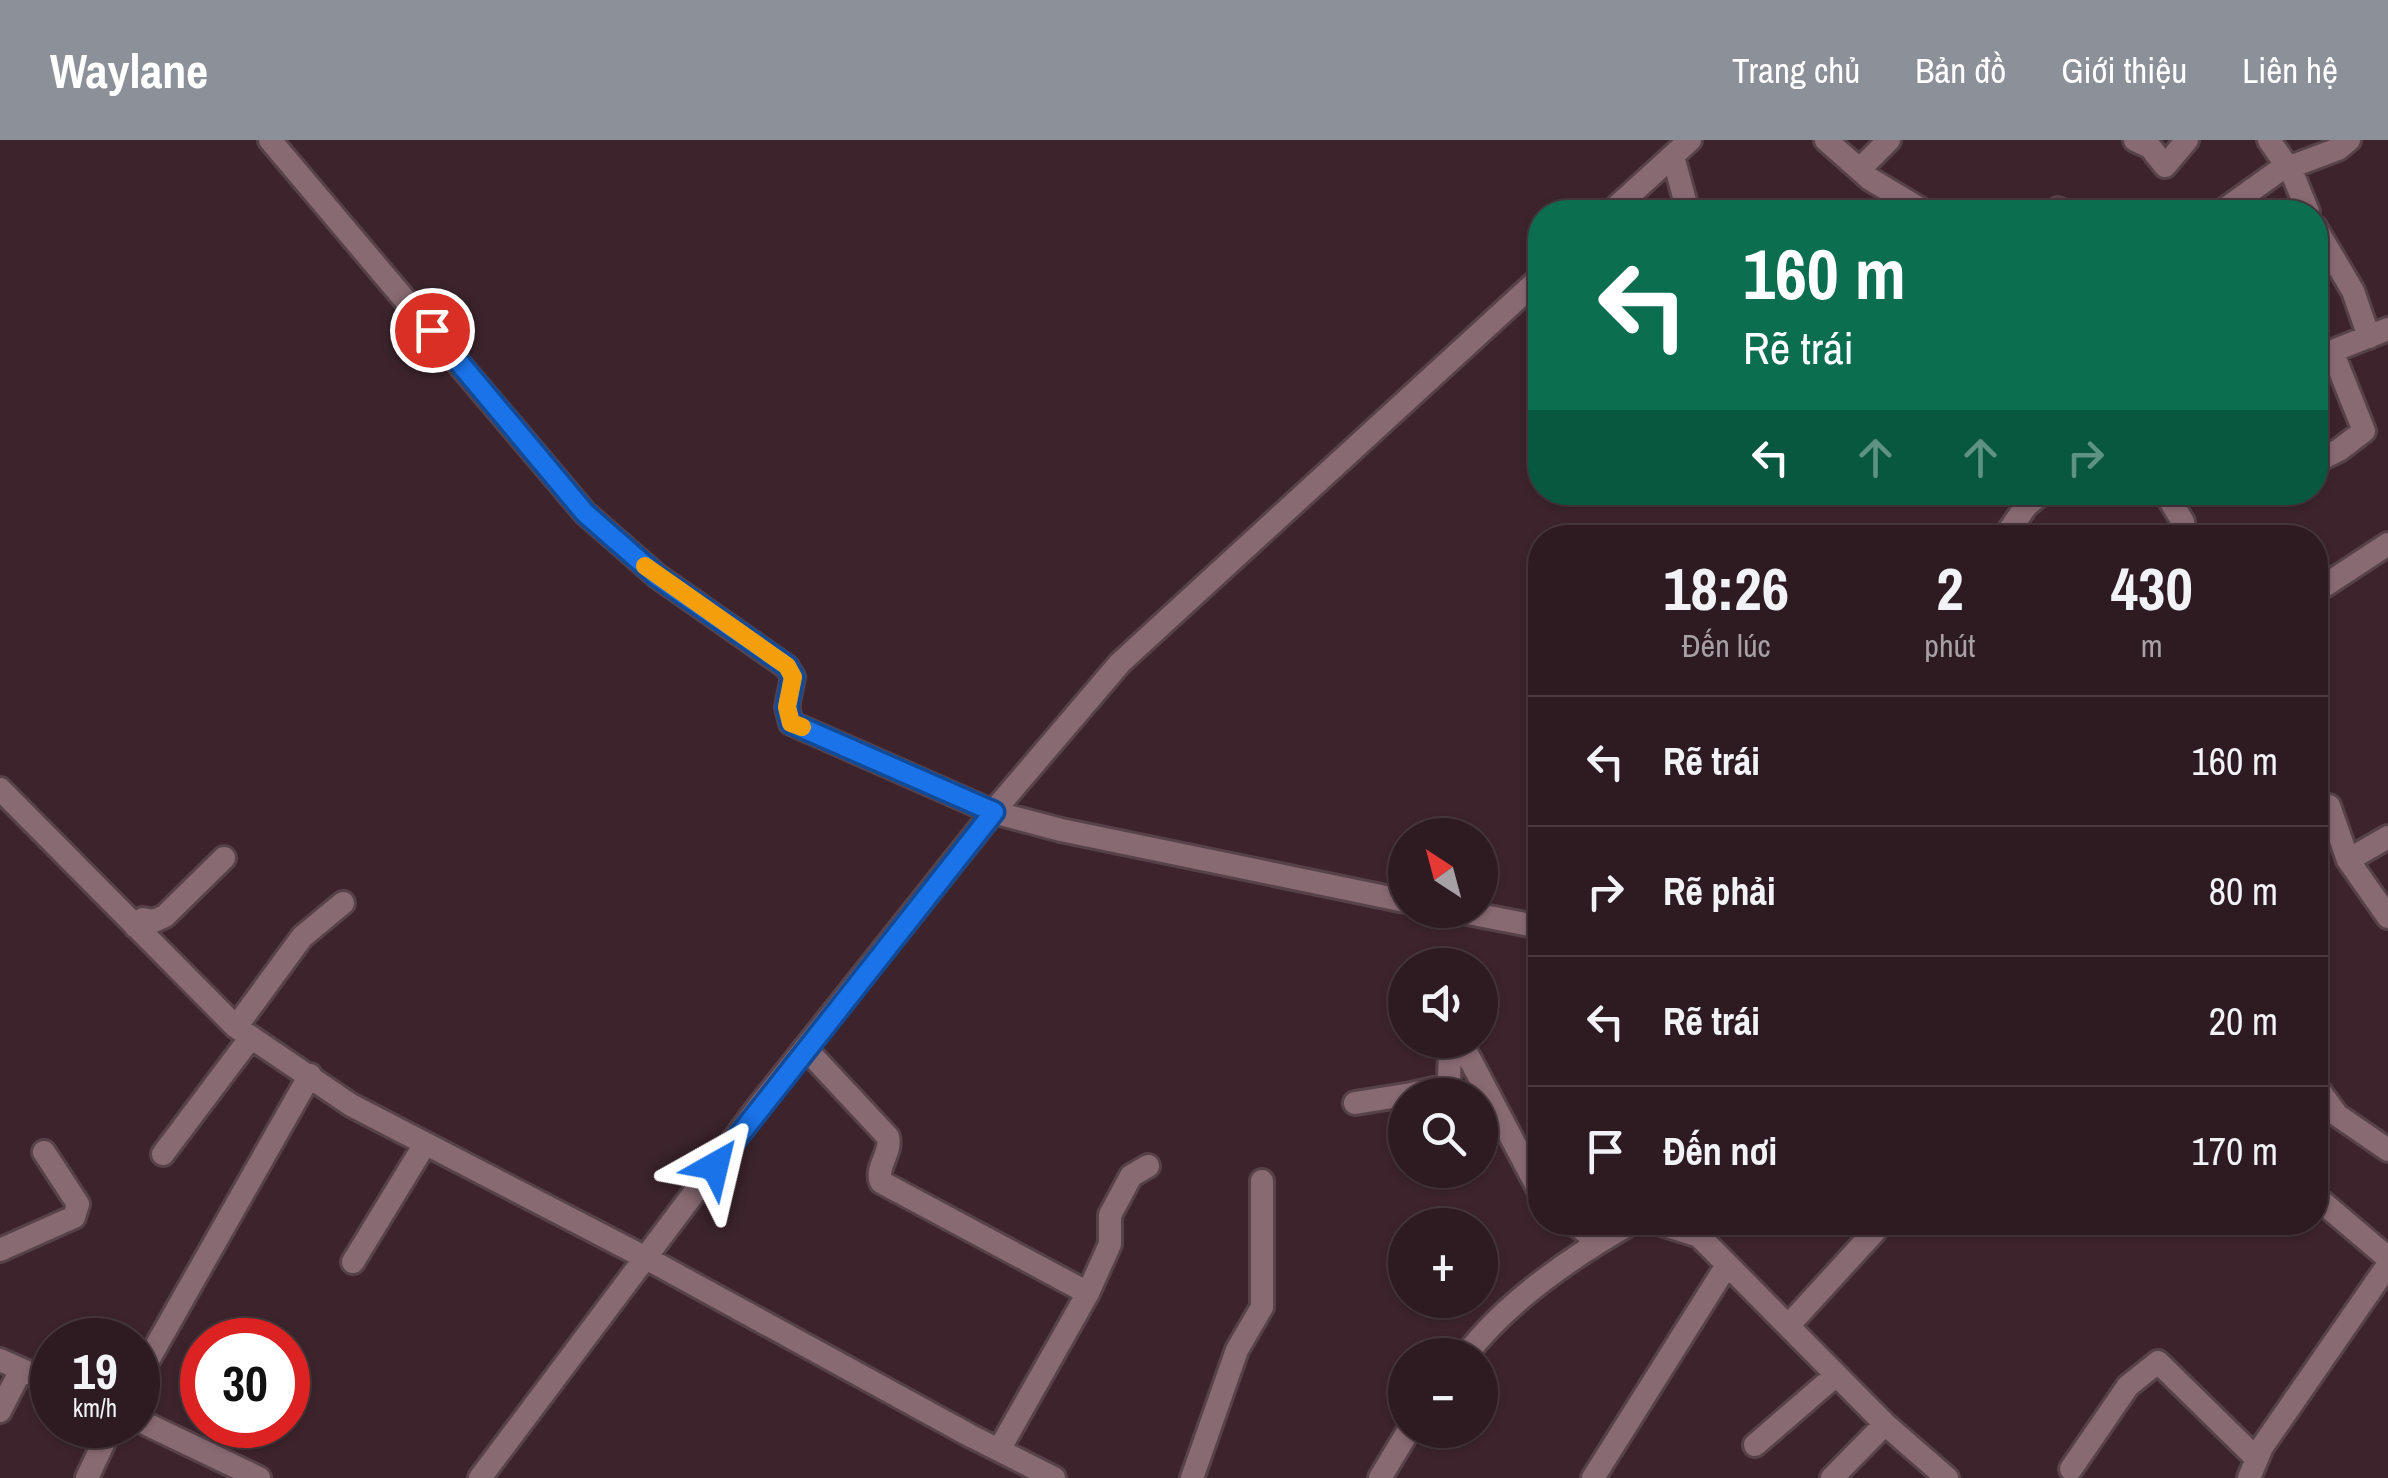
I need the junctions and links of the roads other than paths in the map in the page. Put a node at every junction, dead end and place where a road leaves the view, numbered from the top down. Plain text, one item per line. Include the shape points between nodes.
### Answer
1 (270, 140) edge
2 (1826, 140) edge
3 (1889, 140) edge
4 (2134, 140) edge
5 (2187, 140) edge
6 (2269, 140) edge
7 (2349, 140) edge
8 (1682, 148) edge
9 (2288, 166) junction
10 (1860, 169) junction
11 (1624, 200) edge
12 (1687, 200) edge
13 (1907, 200) edge
14 (2239, 200) edge
15 (2303, 200) edge
16 (2328, 249) edge
17 (1528, 289) edge
18 (2379, 333) edge
19 (2328, 353) edge
20 (2328, 363) edge
21 (2328, 456) edge
22 (2173, 505) edge
23 (2183, 522) dead end
24 (2388, 544) edge
25 (2328, 583) edge
26 (0, 788) edge
27 (2329, 806) dead end
28 (994, 812) junction
29 (2388, 837) edge
30 (224, 858) dead end
31 (2348, 860) junction
32 (1388, 898) edge
33 (344, 904) dead end
34 (2388, 917) edge
35 (1498, 919) edge
36 (1528, 925) edge
37 (136, 927) junction
38 (244, 1032) junction
39 (805, 1048) junction
40 (310, 1075) junction
41 (1450, 1078) edge
42 (1480, 1078) edge
43 (1388, 1098) edge
44 (1355, 1103) dead end
45 (2328, 1103) edge
46 (1498, 1112) edge
47 (425, 1144) junction
48 (2388, 1150) edge
49 (44, 1152) dead end
50 (164, 1154) dead end
51 (1148, 1166) dead end
52 (1528, 1169) edge
53 (1262, 1180) dead end
54 (2328, 1208) edge
55 (1590, 1235) edge
56 (1610, 1235) edge
57 (1695, 1235) edge
58 (1871, 1235) edge
59 (1598, 1242) junction
60 (0, 1250) edge
61 (646, 1258) junction
62 (353, 1262) dead end
63 (2388, 1262) edge
64 (1727, 1265) junction
65 (1088, 1294) junction
66 (1788, 1326) junction
67 (1479, 1338) edge
68 (160, 1339) edge
69 (11, 1365) edge
70 (1836, 1374) junction
71 (0, 1411) edge
72 (1885, 1424) junction
73 (160, 1431) edge
74 (1756, 1445) dead end
75 (101, 1448) edge
76 (1398, 1448) edge
77 (998, 1450) junction
78 (2253, 1468) edge
79 (2071, 1469) dead end
80 (1022, 1471) edge
81 (87, 1478) edge
82 (259, 1478) edge
83 (480, 1478) edge
84 (1054, 1478) edge
85 (1192, 1478) edge
86 (1380, 1478) edge
87 (1593, 1478) edge
88 (1832, 1478) edge
89 (1946, 1478) edge

1 - 28 street via 585,513 657,576 787,666 793,677 791,723
2 - 10 street
3 - 10 street
4 - 5 street via 2165,166
6 - 9 street
7 - 9 street
8 - 11 street
8 - 12 street
9 - 14 street
9 - 15 street
10 - 13 street
16 - 18 street
17 - 28 street via 1120,662
18 - 19 street
20 - 21 street via 2364,431
22 - 23 street
24 - 25 street
26 - 37 street
27 - 31 street
28 - 32 street
28 - 39 street
29 - 31 street
30 - 37 street via 165,916
31 - 34 street
33 - 38 street via 302,937
35 - 36 street
37 - 38 street
38 - 40 street
38 - 50 street
39 - 61 street
39 - 65 street via 888,1137 881,1182
40 - 47 street
40 - 68 street
41 - 42 street via 1450,1054 1460,1044
43 - 44 street
45 - 48 street
46 - 52 street
47 - 61 street
47 - 62 street
49 - 60 street via 78,1204 74,1218
51 - 65 street via 1131,1176 1110,1215 1110,1244
53 - 85 street via 1262,1307 1237,1350
54 - 63 street
55 - 59 street
56 - 59 street
57 - 64 street
58 - 66 street
59 - 67 street
61 - 77 street
61 - 83 street
63 - 78 street
64 - 66 street
64 - 87 street
65 - 77 street
66 - 70 street
69 - 71 street
70 - 72 street
70 - 74 street
72 - 88 street
72 - 89 street
73 - 82 street
75 - 81 street
76 - 86 street
77 - 80 street
78 - 79 street via 2158,1362 2128,1386
80 - 84 street

